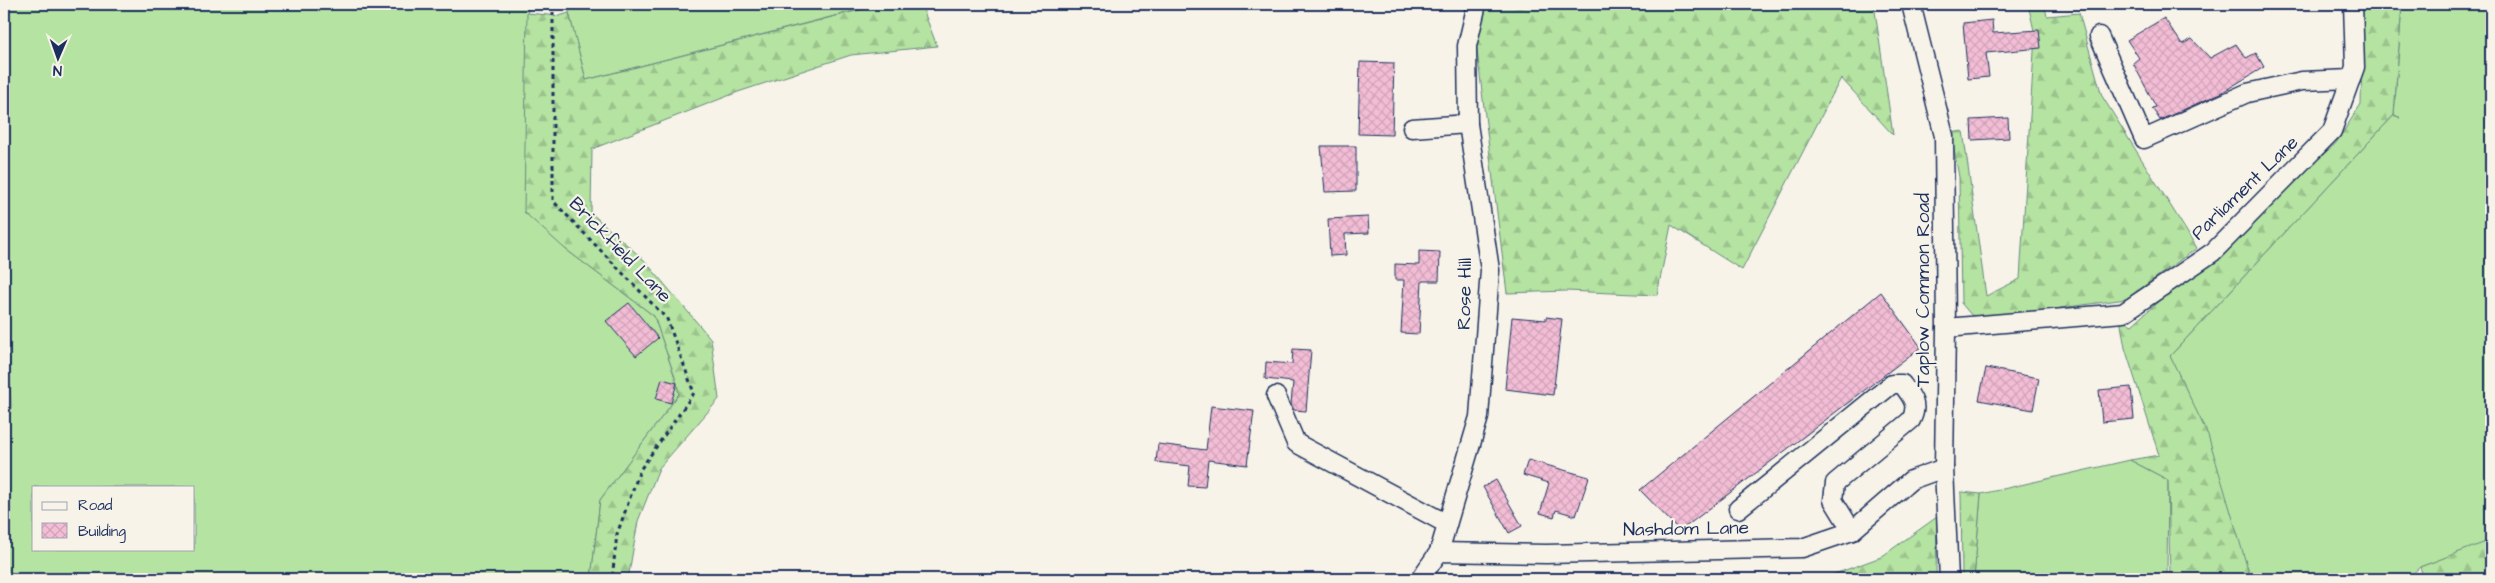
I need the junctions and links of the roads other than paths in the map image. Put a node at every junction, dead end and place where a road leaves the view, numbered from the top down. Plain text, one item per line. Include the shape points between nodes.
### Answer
1 (1477, 4) edge
2 (1910, 4) edge
3 (2353, 4) edge
4 (2099, 36) dead end
5 (2351, 79) junction
6 (1468, 124) junction
7 (1412, 128) dead end
8 (1946, 328) junction
9 (1276, 396) dead end
10 (1944, 468) junction
11 (1738, 509) dead end
12 (1447, 524) junction
13 (1852, 531) junction
14 (1438, 552) junction
15 (1420, 579) edge
16 (1950, 579) edge

1 - 6 street, Rose Hill via 1467,46
2 - 8 street, Taplow Common Road via 1944,136
3 - 5 street, Parliament Lane via 2355,68
4 - 5 street via 2144,139 2247,93 2302,80
5 - 8 street, Parliament Lane via 2332,131 2292,173 2213,252 2123,313
6 - 7 street
6 - 12 street, Rose Hill via 1490,270 1479,417
8 - 10 street, Taplow Common Road
9 - 12 street via 1296,443
10 - 13 street, Nashdom Lane via 1911,480
10 - 16 street, Taplow Common Road
11 - 13 street via 1892,384 1902,384 1914,399 1916,411 1911,420 1835,483 1833,500
12 - 14 street, Rose Hill
13 - 14 street, Nashdom Lane via 1802,548 1546,554
14 - 15 street

